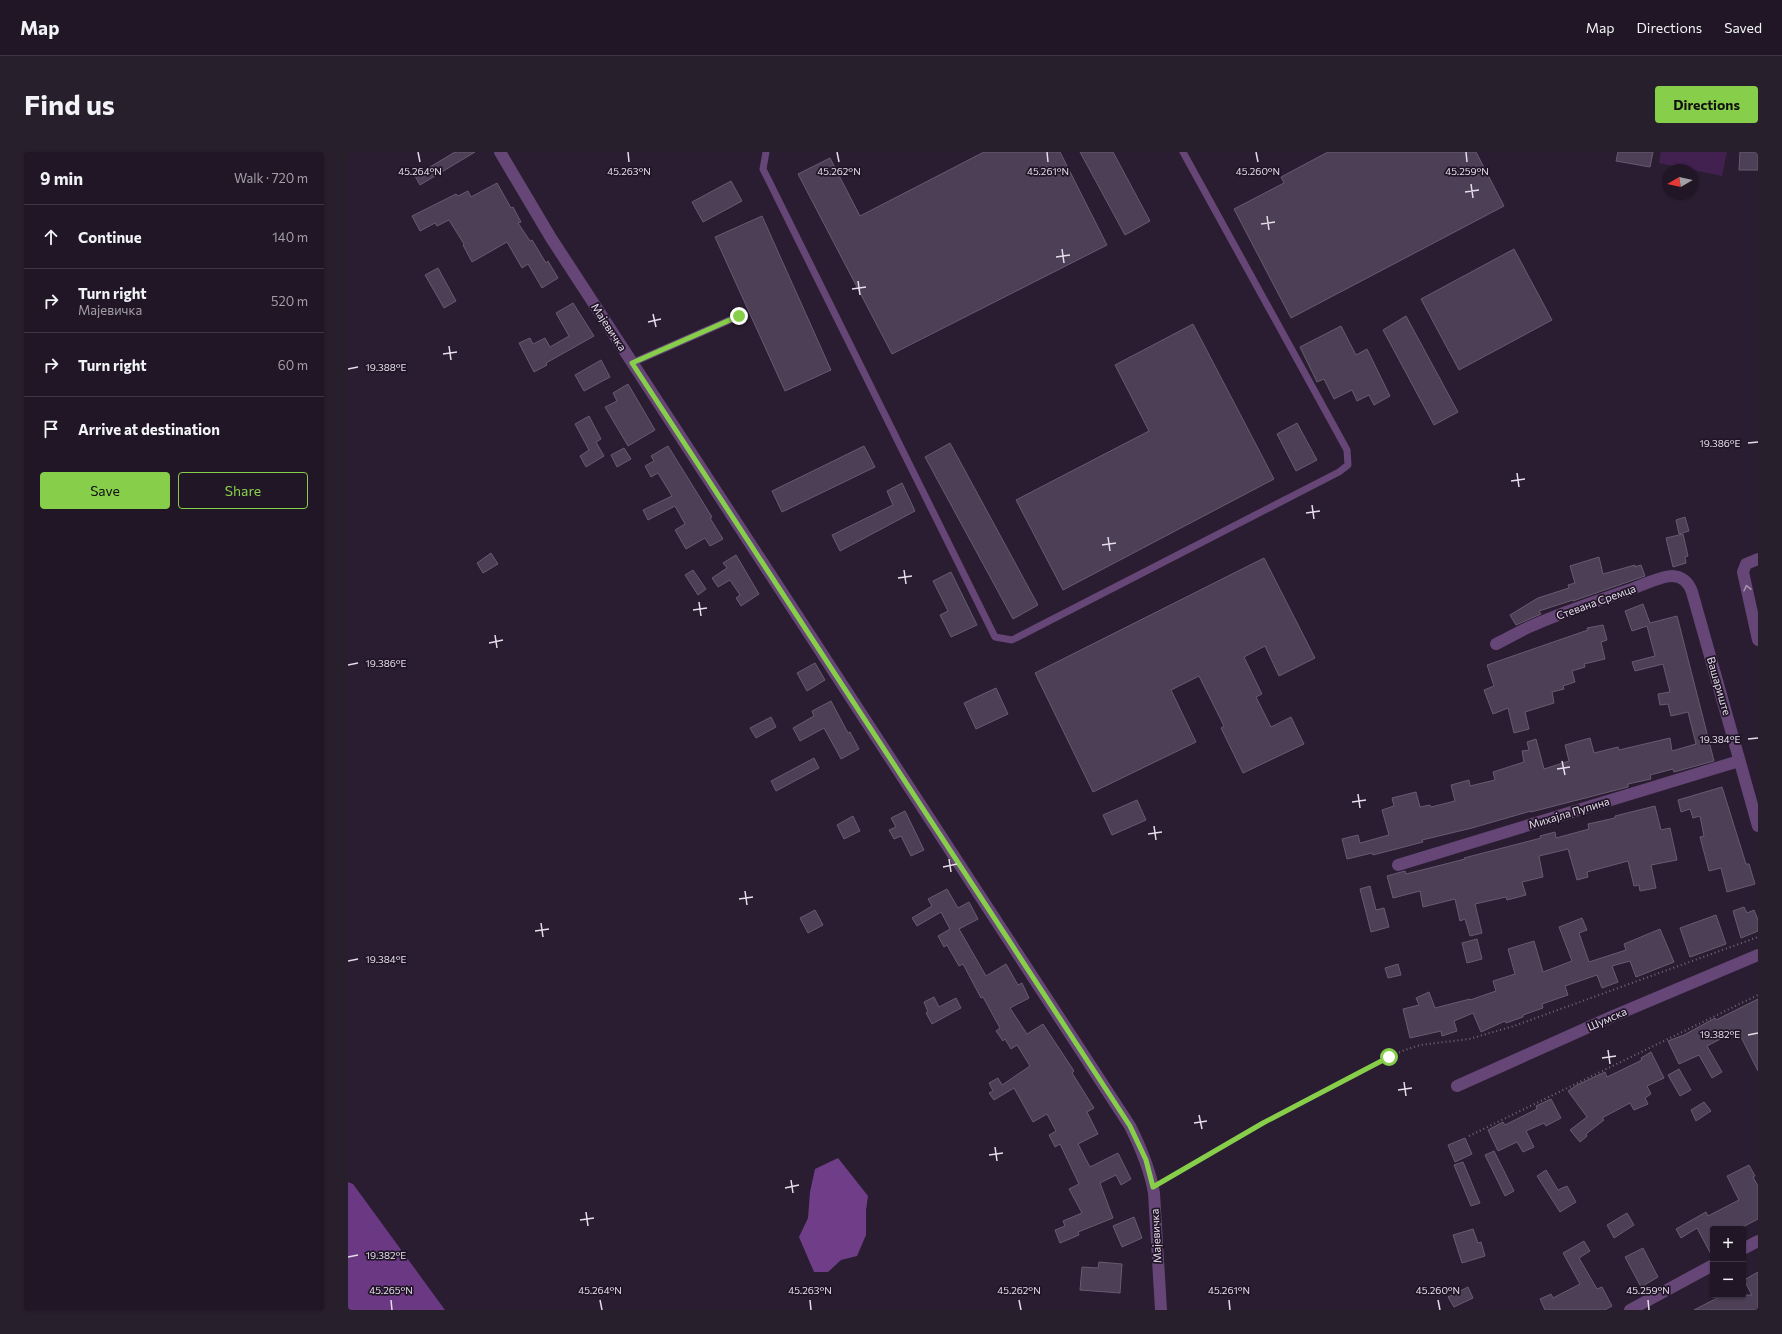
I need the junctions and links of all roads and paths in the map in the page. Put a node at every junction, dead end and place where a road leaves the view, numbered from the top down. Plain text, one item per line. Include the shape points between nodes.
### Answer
1 (500, 152) edge
2 (766, 152) edge
3 (1183, 152) edge
4 (739, 316) dead end
5 (632, 363) junction
6 (1758, 559) edge
7 (1692, 592) joint
8 (1758, 640) edge
9 (1496, 644) dead end
10 (1739, 761) junction
11 (1758, 826) edge
12 (1398, 865) dead end
13 (1758, 937) edge
14 (1758, 955) edge
15 (1758, 995) edge
16 (1457, 1086) dead end
17 (1469, 1136) dead end
18 (1153, 1187) junction
19 (1758, 1240) edge
20 (1746, 1247) edge
21 (1710, 1267) edge
22 (1161, 1310) edge
23 (1630, 1310) edge

1 - 5 street, Мајевичка via 551,238
2 - 3 lane via 763,169 992,630 996,637 1012,640 1339,472 1348,464 1347,450
4 - 5 lane
5 - 18 street, Мајевичка via 1130,1126 1146,1160
8 -> 6 street via 1743,572 1746,564
7 - 9 street, Стевана Сремца via 1685,581 1671,576 1532,625
7 - 10 street, Вашариште
10 - 11 street, Вашариште
10 - 12 street, Михајла Пупина
13 - 18 path via 1514,1026 1468,1039 1420,1045 1402,1051 1263,1123
14 - 16 street, Шумска
15 - 17 path
18 - 22 street, Мајевичка
19 - 20 street
21 - 23 street

